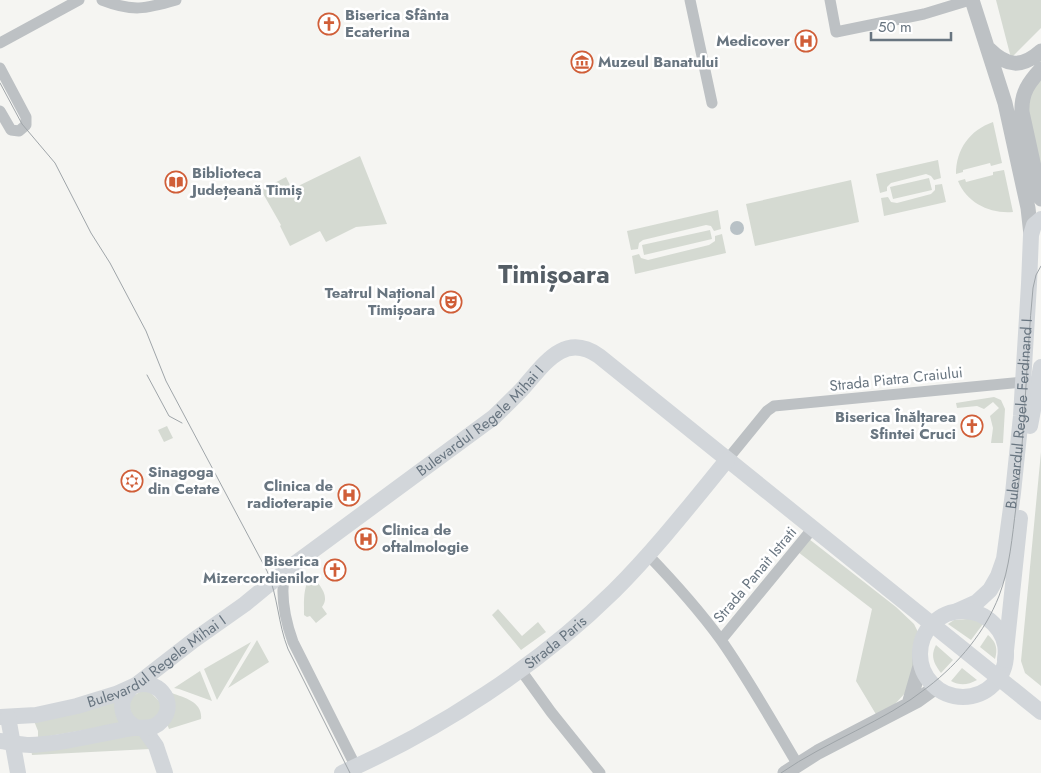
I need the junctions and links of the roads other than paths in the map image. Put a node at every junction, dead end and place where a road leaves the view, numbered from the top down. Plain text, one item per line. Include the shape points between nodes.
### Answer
1 (79, 0) edge
2 (102, 0) edge
3 (176, 0) edge
4 (690, 0) edge
5 (830, 0) edge
6 (971, 0) edge
7 (0, 43) edge
8 (989, 49) junction
9 (1041, 51) edge
10 (0, 68) edge
11 (1041, 69) edge
12 (712, 102) dead end
13 (0, 111) edge
14 (1041, 198) edge
15 (1037, 228) edge
16 (1041, 367) edge
17 (1024, 382) junction
18 (728, 460) junction
19 (813, 528) junction
20 (648, 555) junction
21 (285, 571) junction
22 (957, 611) junction
23 (932, 624) junction
24 (721, 640) junction
25 (920, 652) junction
26 (1005, 660) junction
27 (520, 669) junction
28 (998, 678) junction
29 (133, 687) junction
30 (936, 687) junction
31 (909, 704) junction
32 (1041, 712) edge
33 (4, 717) edge
34 (140, 728) junction
35 (6, 742) edge
36 (791, 769) edge
37 (353, 771) edge
38 (595, 771) edge
39 (18, 773) edge
40 (165, 773) edge

1 - 7 street
2 - 3 street via 136,9
4 - 12 street
5 - 6 street via 836,32 928,14
6 - 8 street
8 - 9 street via 1011,64 1029,60
8 - 15 street via 1005,103 1028,208
10 - 13 street via 25,115 26,125 20,130 11,130
11 - 14 street via 1027,86 1022,112
15 - 17 main road, Bulevardul Regele Ferdinand I
16 - 26 main road, Bulevardul Regele Ferdinand I via 1032,412
17 - 18 street, Strada Piatra Craiului via 772,407
17 - 22 main road, Bulevardul Regele Ferdinand I via 1001,571 981,599
18 - 19 main road, Bulevardul Regele Mihai I
18 - 20 main road, Strada Paris
18 - 21 main road, Bulevardul Regele Mihai I via 595,353 581,348 566,349 552,356 494,417
19 - 23 main road, Bulevardul Regele Mihai I
19 - 24 street, Strada Panait Istrati
20 - 24 street
20 - 27 main road, Strada Paris via 595,610
21 - 29 main road, Bulevardul Regele Mihai I
21 - 37 street via 283,599 290,636
22 - 23 main road, Bulevardul Regele Ferdinand I
22 - 26 main road via 977,613 995,625 1005,644
23 - 25 main road
23 - 28 main road, Bulevardul Regele Mihai I
24 - 36 street via 768,713
25 - 30 main road via 926,674
25 - 31 street via 920,666
26 - 28 main road, Bulevardul Regele Ferdinand I
27 - 37 main road, Strada Paris via 441,722
27 - 38 street
28 - 30 main road via 984,691 970,696 955,696
28 - 32 main road, Bulevardul Regele Mihai I
29 - 33 main road, Bulevardul Regele Mihai I via 77,706 36,715
29 - 34 main road via 122,700 122,709 125,718
29 - 34 main road via 148,683 154,685 167,701 162,721 156,726
30 - 31 street
31 - 36 street
33 - 35 main road
34 - 35 main road via 59,742 29,745
34 - 40 main road via 156,746
35 - 39 main road

